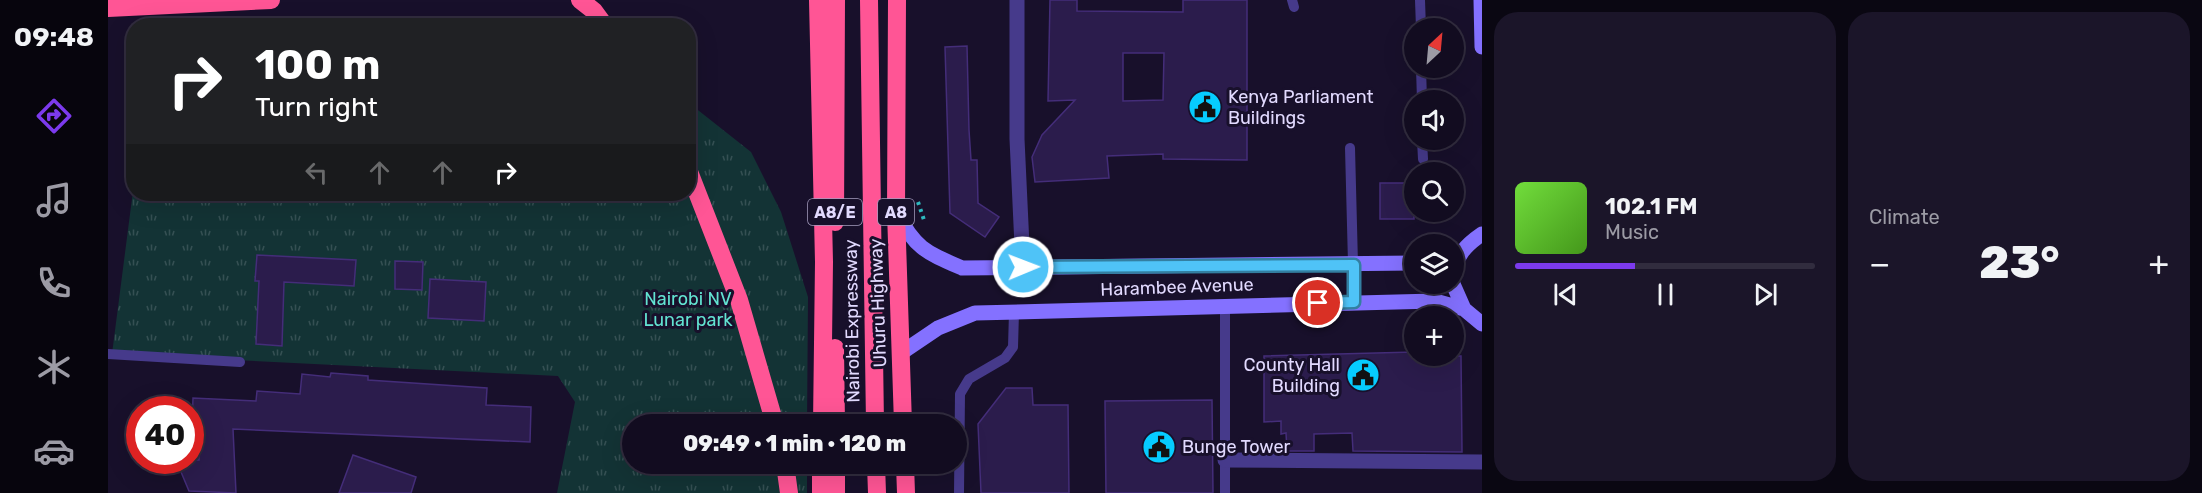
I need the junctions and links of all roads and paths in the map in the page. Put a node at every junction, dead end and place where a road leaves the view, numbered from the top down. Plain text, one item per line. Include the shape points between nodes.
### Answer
1 (271, 0) edge
2 (580, 0) edge
3 (818, 0) edge
4 (836, 0) edge
5 (869, 0) edge
6 (897, 0) edge
7 (1017, 0) edge
8 (1420, 0) edge
9 (1481, 3) edge
10 (108, 8) edge
11 (599, 18) edge
12 (1421, 18) edge
13 (1482, 47) edge
14 (1350, 147) dead end
15 (1423, 150) edge
16 (1423, 159) dead end
17 (696, 190) edge
18 (918, 190) dead end
19 (896, 212) junction
20 (928, 231) dead end
21 (1482, 234) edge
22 (1464, 248) edge
23 (1404, 263) edge
24 (1354, 265) junction
25 (1023, 267) junction
26 (1354, 302) junction
27 (1225, 305) junction
28 (1453, 306) edge
29 (1464, 309) edge
30 (1014, 312) junction
31 (1482, 324) edge
32 (901, 353) junction
33 (108, 354) edge
34 (240, 362) dead end
35 (772, 414) edge
36 (822, 414) edge
37 (836, 414) edge
38 (875, 414) edge
39 (903, 414) edge
40 (1225, 460) junction
41 (1482, 462) edge
42 (786, 474) edge
43 (821, 474) edge
44 (836, 474) edge
45 (876, 474) edge
46 (905, 474) edge
47 (789, 493) edge
48 (821, 493) edge
49 (836, 493) edge
50 (877, 493) edge
51 (906, 493) edge
52 (959, 493) edge
53 (1225, 493) edge

1 - 10 highway
2 - 11 highway
3 - 36 highway via 824,262
4 - 37 highway, Nairobi Expressway / A8/E
5 - 38 highway, Nairobi Expressway / A8/E
6 - 19 highway, Uhuru Highway / A8
7 - 25 street via 1017,139
8 - 12 lane
9 - 13 street
14 - 24 lane
15 - 16 lane
17 - 35 highway via 739,300
18 - 20 path
19 - 25 street, Harambee Avenue via 909,237 928,253 962,268
19 - 32 highway, Uhuru Highway / A8
21 - 22 street
23 - 24 street, Harambee Avenue
24 - 25 street, Harambee Avenue
24 - 26 lane
26 - 27 street, Harambee Avenue
26 - 28 street, Harambee Avenue via 1435,301
27 - 30 street, Harambee Avenue
27 - 40 lane
29 - 31 street
30 - 32 street, Harambee Avenue via 975,313 938,328
30 - 52 lane via 1013,346 1005,358 969,379 960,394
32 - 39 highway, Uhuru Highway / A8
33 - 34 lane
40 - 41 street
40 - 53 lane
42 - 47 highway
43 - 48 highway
44 - 49 highway
45 - 50 highway
46 - 51 highway

